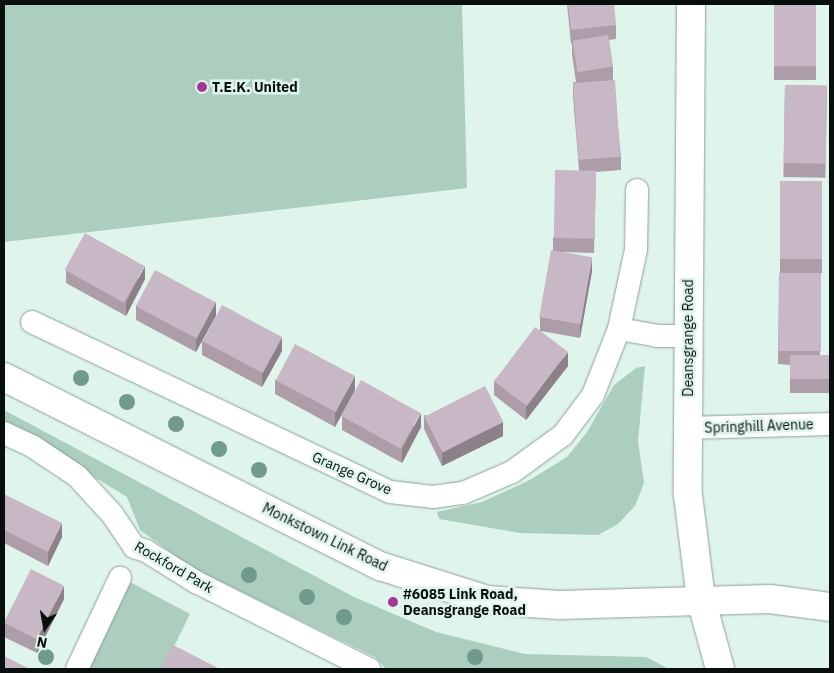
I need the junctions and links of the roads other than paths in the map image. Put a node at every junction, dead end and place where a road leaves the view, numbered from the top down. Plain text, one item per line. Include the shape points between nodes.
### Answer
1 (691, 4) edge
2 (637, 190) dead end
3 (32, 322) dead end
4 (619, 329) junction
5 (687, 336) junction
6 (4, 376) edge
7 (830, 424) edge
8 (688, 428) junction
9 (4, 433) edge
10 (120, 578) dead end
11 (702, 599) junction
12 (830, 607) edge
13 (77, 669) edge
14 (369, 669) edge
15 (720, 669) edge

1 - 5 street, Deansgrange Road
2 - 4 street, Grange Grove via 636,250
3 - 4 street, Grange Grove via 390,492 433,498 463,493 512,472 563,435 593,395
4 - 5 street via 657,336
5 - 8 street, Deansgrange Road
6 - 11 street, Monkstown Link Road via 388,569 487,600 560,605
7 - 8 street, Springhill Avenue
8 - 11 street, Deansgrange Road via 689,500
9 - 14 street, Rockford Park via 32,446 77,476 112,514 134,547
10 - 13 street
11 - 12 street, Monkstown Link Road via 770,599
11 - 15 street, Deansgrange Road

